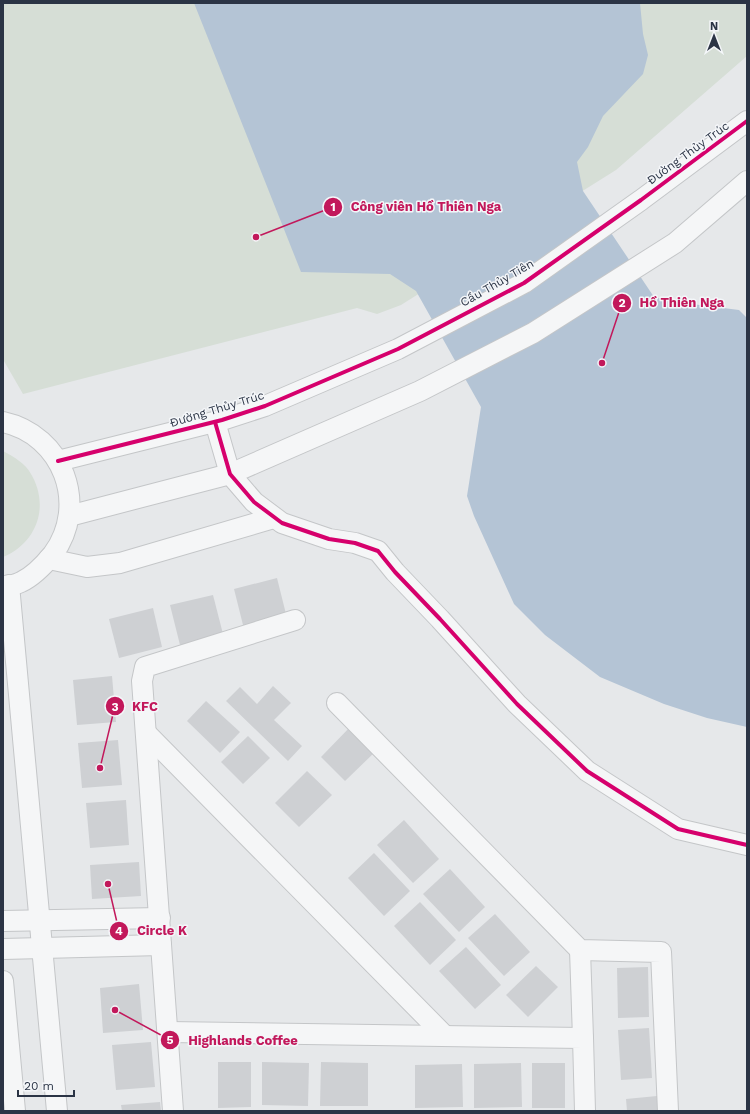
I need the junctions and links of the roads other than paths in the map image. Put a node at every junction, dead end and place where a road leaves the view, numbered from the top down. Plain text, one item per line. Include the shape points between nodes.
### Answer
1 (747, 121) edge
2 (747, 181) edge
3 (641, 200) joint
4 (398, 348) joint
5 (3, 422) edge
6 (216, 422) junction
7 (58, 461) junction
8 (230, 474) junction
9 (70, 516) junction
10 (274, 518) junction
11 (50, 558) junction
12 (6, 586) edge
13 (295, 620) dead end
14 (337, 703) dead end
15 (146, 733) junction
16 (747, 845) edge
17 (160, 918) junction
18 (3, 921) edge
19 (40, 921) junction
20 (161, 945) junction
21 (42, 948) junction
22 (3, 949) edge
23 (580, 950) junction
24 (3, 981) edge
25 (168, 1032) junction
26 (445, 1036) junction
27 (583, 1038) junction
28 (15, 1111) edge
29 (58, 1111) edge
30 (173, 1111) edge
31 (585, 1111) edge
32 (668, 1111) edge

1 - 3 street, Đường Thủy Trúc
2 - 8 street via 675,243 533,333 420,391
3 - 4 street, Cầu Thủy Tiên via 524,282
4 - 6 street, Đường Thủy Trúc via 265,406
5 - 7 street via 15,425 40,440
6 - 7 street, Đường Thủy Trúc
6 - 8 street
7 - 9 street via 68,487
8 - 9 street
8 - 10 street via 254,502
9 - 11 street via 61,543
10 - 11 street via 120,564 87,567
10 - 16 street via 329,539 355,543 378,551 517,704 587,771 678,829
11 - 12 street via 44,566 21,582
12 - 19 street
13 - 15 street via 145,667 142,681
14 - 23 street
15 - 17 street
15 - 26 street
17 - 19 street
17 - 20 street
18 - 19 street
19 - 21 street
20 - 21 street
20 - 25 street
21 - 22 street
21 - 29 street
23 - 27 street
23 - 32 street via 661,952
24 - 28 street
25 - 26 street
25 - 30 street
26 - 27 street
27 - 31 street

